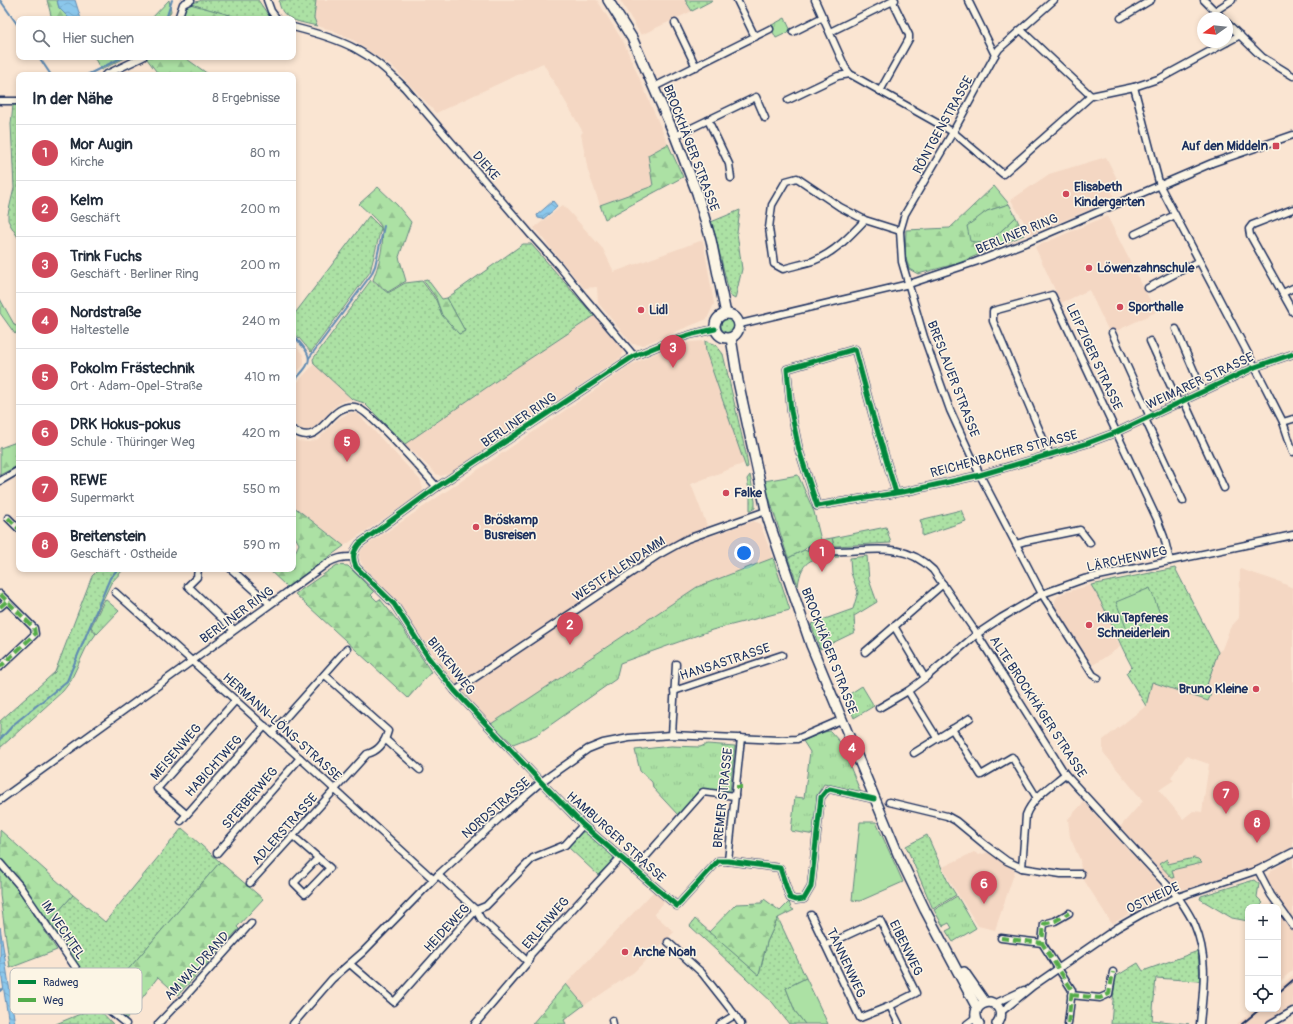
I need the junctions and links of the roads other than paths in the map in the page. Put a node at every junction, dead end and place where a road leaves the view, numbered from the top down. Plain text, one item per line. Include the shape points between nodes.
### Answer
1 (191, 0) edge
2 (267, 0) edge
3 (608, 0) edge
4 (738, 0) edge
5 (815, 0) edge
6 (968, 0) edge
7 (1054, 0) edge
8 (1151, 0) edge
9 (1204, 0) edge
10 (1232, 0) edge
11 (893, 1) edge
12 (1215, 11) joint
13 (179, 16) edge
14 (275, 16) edge
15 (823, 17) junction
16 (1121, 18) dead end
17 (675, 23) dead end
18 (296, 28) edge
19 (770, 29) dead end
20 (1233, 29) edge
21 (1021, 30) junction
22 (793, 32) dead end
23 (830, 32) junction
24 (1240, 35) junction
25 (756, 37) junction
26 (1233, 39) edge
27 (1216, 48) edge
28 (994, 55) junction
29 (137, 60) edge
30 (696, 67) junction
31 (111, 72) edge
32 (850, 74) junction
33 (1293, 76) edge
34 (654, 87) junction
35 (1134, 87) junction
36 (880, 91) junction
37 (1091, 96) junction
38 (788, 100) dead end
39 (0, 101) edge
40 (16, 101) edge
41 (765, 118) dead end
42 (708, 120) junction
43 (953, 132) junction
44 (676, 136) junction
45 (1293, 136) edge
46 (731, 178) dead end
47 (1160, 186) junction
48 (1293, 208) edge
49 (1174, 215) junction
50 (865, 220) junction
51 (900, 231) junction
52 (1135, 234) dead end
53 (1199, 261) junction
54 (908, 284) junction
55 (1148, 288) dead end
56 (1293, 288) edge
57 (1283, 293) junction
58 (1293, 312) edge
59 (726, 314) junction
60 (740, 324) junction
61 (715, 329) junction
62 (1176, 329) dead end
63 (1112, 333) dead end
64 (730, 338) junction
65 (1150, 341) dead end
66 (1293, 354) edge
67 (634, 356) junction
68 (1255, 367) junction
69 (1203, 392) junction
70 (1182, 402) junction
71 (1147, 418) junction
72 (1293, 419) edge
73 (1283, 422) junction
74 (296, 432) edge
75 (1117, 432) junction
76 (1293, 452) edge
77 (1050, 455) junction
78 (16, 472) edge
79 (980, 475) junction
80 (0, 481) edge
81 (437, 487) junction
82 (1224, 488) dead end
83 (896, 493) junction
84 (1183, 501) dead end
85 (766, 511) junction
86 (8, 518) dead end
87 (16, 526) edge
88 (1293, 535) edge
89 (1090, 542) dead end
90 (1016, 544) junction
91 (812, 549) dead end
92 (353, 557) junction
93 (1170, 561) junction
94 (198, 572) edge
95 (234, 572) edge
96 (943, 584) junction
97 (115, 592) dead end
98 (0, 594) edge
99 (1042, 594) junction
100 (7, 601) junction
101 (270, 604) junction
102 (0, 607) edge
103 (894, 626) junction
104 (234, 630) junction
105 (977, 634) junction
106 (347, 649) dead end
107 (864, 652) dead end
108 (782, 655) dead end
109 (193, 661) junction
110 (676, 664) dead end
111 (0, 667) edge
112 (325, 675) junction
113 (926, 678) junction
114 (1098, 678) dead end
115 (455, 691) junction
116 (674, 691) junction
117 (908, 691) junction
118 (236, 700) junction
119 (879, 708) dead end
120 (970, 718) dead end
121 (841, 720) junction
122 (265, 726) junction
123 (952, 729) junction
124 (272, 733) junction
125 (672, 735) junction
126 (741, 738) junction
127 (937, 738) junction
128 (386, 740) junction
129 (914, 752) dead end
130 (300, 758) junction
131 (420, 770) dead end
132 (1065, 774) junction
133 (541, 782) junction
134 (335, 789) junction
135 (735, 796) junction
136 (1037, 798) junction
137 (874, 799) junction
138 (0, 800) edge
139 (889, 802) dead end
140 (186, 814) junction
141 (181, 821) dead end
142 (583, 825) junction
143 (293, 836) junction
144 (1293, 852) edge
145 (217, 853) dead end
146 (318, 858) junction
147 (620, 858) junction
148 (728, 861) junction
149 (0, 863) edge
150 (1022, 868) junction
151 (634, 870) junction
152 (1258, 870) junction
153 (1081, 874) dead end
154 (435, 877) junction
155 (250, 883) dead end
156 (1178, 897) junction
157 (677, 906) joint
158 (476, 910) junction
159 (1069, 913) dead end
160 (811, 915) dead end
161 (251, 923) dead end
162 (1293, 926) edge
163 (1000, 938) dead end
164 (668, 942) dead end
165 (1042, 943) junction
166 (826, 945) junction
167 (528, 962) junction
168 (350, 964) junction
169 (76, 968) edge
170 (1058, 969) junction
171 (1113, 972) dead end
172 (1033, 986) junction
173 (1071, 996) junction
174 (985, 1005) junction
175 (890, 1006) junction
176 (1293, 1011) edge
177 (1001, 1012) junction
178 (114, 1014) edge
179 (735, 1015) junction
180 (977, 1021) edge
181 (126, 1024) edge
182 (158, 1024) edge
183 (293, 1024) edge
184 (475, 1024) edge
185 (720, 1024) edge
186 (741, 1024) edge
187 (899, 1024) edge
188 (967, 1024) edge
189 (998, 1024) edge
190 (1068, 1024) edge
191 (1200, 1024) edge
192 (1270, 1024) edge

1 - 13 street via 183,4
2 - 14 street
3 - 34 street, BROCKHÄGER STRASSE via 632,38
4 - 25 street
5 - 15 street
6 - 28 street
7 - 21 street, RÖNTGENSTRASSE
8 - 16 street
9 - 12 street
10 - 12 street
11 - 23 street
11 - 36 street via 909,39
15 - 22 street
15 - 23 street
17 - 30 street
18 - 67 street, DIEKE via 351,45 389,72
19 - 25 street
20 - 24 street
21 - 28 street, RÖNTGENSTRASSE
21 - 37 street
23 - 32 street
24 - 26 street
24 - 33 street via 1262,57
25 - 30 street
27 - 35 street via 1162,78
28 - 43 street, RÖNTGENSTRASSE
29 - 31 street
30 - 34 street
32 - 36 street
32 - 38 street via 838,76
34 - 44 street, BROCKHÄGER STRASSE
35 - 37 street
35 - 47 street
36 - 43 street
37 - 43 street via 1003,174
39 - 40 street
41 - 42 street via 756,97
42 - 44 street
42 - 46 street via 728,164
43 - 51 street, RÖNTGENSTRASSE via 905,214
44 - 59 street, BROCKHÄGER STRASSE via 711,240
45 - 47 street, BERLINER RING via 1212,163
47 - 49 street
47 - 54 street, BERLINER RING via 1030,241
48 - 57 street via 1252,225 1249,229
49 - 52 street
49 - 53 street
50 - 50 street via 840,207 797,178 786,181 772,205 769,228 774,264 783,269 814,260 836,247
50 - 51 street
51 - 54 street, RÖNTGENSTRASSE via 902,262
53 - 55 street
53 - 68 street
54 - 60 street, BERLINER RING
54 - 79 street, BRESLAUER STRASSE via 950,410
56 - 57 street
57 - 58 street
59 - 60 street via 734,315
59 - 61 street via 716,320
60 - 64 street via 737,335
61 - 64 street via 719,336
61 - 67 street, BERLINER RING via 673,340
62 - 69 street, WEIMARER STRASSE
63 - 71 street, WEIMARER STRASSE
64 - 85 street, BROCKHÄGER STRASSE
65 - 70 street, WEIMARER STRASSE
66 - 68 street, WEIMARER STRASSE
67 - 81 street, BERLINER RING
68 - 69 street, WEIMARER STRASSE
68 - 73 street
69 - 70 street, WEIMARER STRASSE
70 - 71 street, WEIMARER STRASSE
70 - 82 street, WEIMARER STRASSE
71 - 75 street, WEIMARER STRASSE
71 - 84 street, WEIMARER STRASSE
72 - 73 street
73 - 76 street
74 - 81 street via 299,435 316,433 341,409 348,406 356,407 371,417
75 - 77 street, REICHENBACHER STRASSE
75 - 77 street, LEIPZIGER STRASSE via 1052,296 993,311 993,321
75 - 93 street, LEIPZIGER STRASSE via 1157,519
77 - 79 street, REICHENBACHER STRASSE
78 - 80 street
79 - 83 street, REICHENBACHER STRASSE
79 - 90 street, BRESLAUER STRASSE
81 - 92 street, BERLINER RING via 359,544 354,550
83 - 83 street, REICHENBACHER STRASSE via 817,506 799,450 791,412 787,369 855,349
85 - 115 street, WESTFALENDAMM via 687,539 658,555
85 - 121 street, BROCKHÄGER STRASSE via 811,645
86 - 87 street
88 - 93 street, LÄRCHENWEG
89 - 90 street via 1080,530
90 - 99 street, BRESLAUER STRASSE
91 - 96 street, ALTE BROCKHÄGER STRASSE via 905,552 925,562
92 - 101 street, BERLINER RING via 336,558
92 - 115 street, BIRKENWEG via 356,567 394,604 428,657
93 - 99 street, LÄRCHENWEG via 1084,579
94 - 104 street via 197,577 188,586
95 - 101 street
96 - 103 street
96 - 105 street, ALTE BROCKHÄGER STRASSE
97 - 109 street, HERMANN-LÖNS-STRASSE
98 - 100 street
99 - 105 street, LÄRCHENWEG
99 - 114 street, BRESLAUER STRASSE via 1093,675
100 - 102 street
100 - 111 street via 34,628 35,634
101 - 104 street, BERLINER RING
103 - 107 street
103 - 113 street
104 - 109 street, BERLINER RING
105 - 113 street, LÄRCHENWEG
105 - 132 street, ALTE BROCKHÄGER STRASSE
106 - 112 street
108 - 116 street, HANSASTRASSE
109 - 118 street, HERMANN-LÖNS-STRASSE
109 - 138 street, BERLINER RING
110 - 116 street, HANSASTRASSE
112 - 124 street
112 - 128 street via 388,731
113 - 117 street, LÄRCHENWEG
115 - 133 street, BIRKENWEG
116 - 125 street, HANSASTRASSE
117 - 119 street, LÄRCHENWEG
117 - 127 street
118 - 122 street, HERMANN-LÖNS-STRASSE
118 - 140 street, MEISENWEG via 157,789
120 - 123 street
121 - 126 street, NORDSTRASSE via 797,739
121 - 137 street, BROCKHÄGER STRASSE
122 - 124 street, HERMANN-LÖNS-STRASSE
122 - 140 street, HABICHTWEG
123 - 127 street
123 - 136 street via 981,776 1012,757
124 - 130 street, HERMANN-LÖNS-STRASSE
125 - 126 street, NORDSTRASSE
125 - 133 street, NORDSTRASSE via 603,743 588,749
126 - 135 street, BREMER STRASSE
127 - 129 street
128 - 131 street
128 - 134 street, ADLERSTRASSE via 375,752 367,754
130 - 134 street, HERMANN-LÖNS-STRASSE
130 - 145 street, SPERBERWEG
132 - 136 street
132 - 156 street, ALTE BROCKHÄGER STRASSE
133 - 142 street, HAMBURGER STRASSE
133 - 154 street, NORDSTRASSE
134 - 143 street, ADLERSTRASSE
134 - 154 street, HERMANN-LÖNS-STRASSE
135 - 148 street, BREMER STRASSE
135 - 151 street via 703,792
136 - 150 street via 1028,808 1026,815
137 - 148 street, BREMER STRASSE via 830,789 821,797 811,887 804,899 790,898 780,868
137 - 174 street, BROCKHÄGER STRASSE via 898,854 939,935
139 - 150 street via 947,816 1007,861
140 - 141 street, HABICHTWEG
142 - 147 street, HAMBURGER STRASSE
142 - 158 street, HEIDEWEG via 565,845 533,858 486,906
143 - 146 street
143 - 155 street, ADLERSTRASSE
144 - 152 street, OSTHEIDE
146 - 146 street via 330,868 306,894 294,883
147 - 151 street, HAMBURGER STRASSE
147 - 167 street, ERLENWEG via 531,954
148 - 157 street, BREMER STRASSE via 718,861
149 - 169 street, IM VECHTEL via 19,884
150 - 153 street via 1061,874
151 - 157 street, HAMBURGER STRASSE
152 - 156 street, OSTHEIDE
152 - 162 street via 1271,895
154 - 158 street, HERMANN-LÖNS-STRASSE
154 - 168 street, NORDSTRASSE
156 - 170 street, OSTHEIDE via 1117,928
156 - 191 street, ALTE BROCKHÄGER STRASSE via 1195,925 1204,955
158 - 167 street, HERMANN-LÖNS-STRASSE via 481,920
158 - 168 street, HEIDEWEG via 394,1002
159 - 165 street via 1044,924
160 - 166 street, TANNENWEG
161 - 182 street, AM WALDRAND
163 - 165 street
164 - 179 street via 702,973
165 - 170 street
166 - 175 street, TANNENWEG via 860,1018
166 - 175 street, EIBENWEG via 880,920 916,993
167 - 184 street, ERLENWEG
168 - 183 street, NORDSTRASSE via 332,979
170 - 172 street, OSTHEIDE
170 - 173 street via 1072,990
171 - 173 street via 1109,994 1100,998
172 - 174 street, OSTHEIDE
172 - 177 street, OSTHEIDE
173 - 190 street
174 - 177 street, BROCKHÄGER STRASSE via 998,1007
174 - 180 street via 975,1014
175 - 187 street
176 - 192 street
177 - 189 street
178 - 181 street, IM VECHTEL
179 - 185 street
179 - 186 street
180 - 188 street

